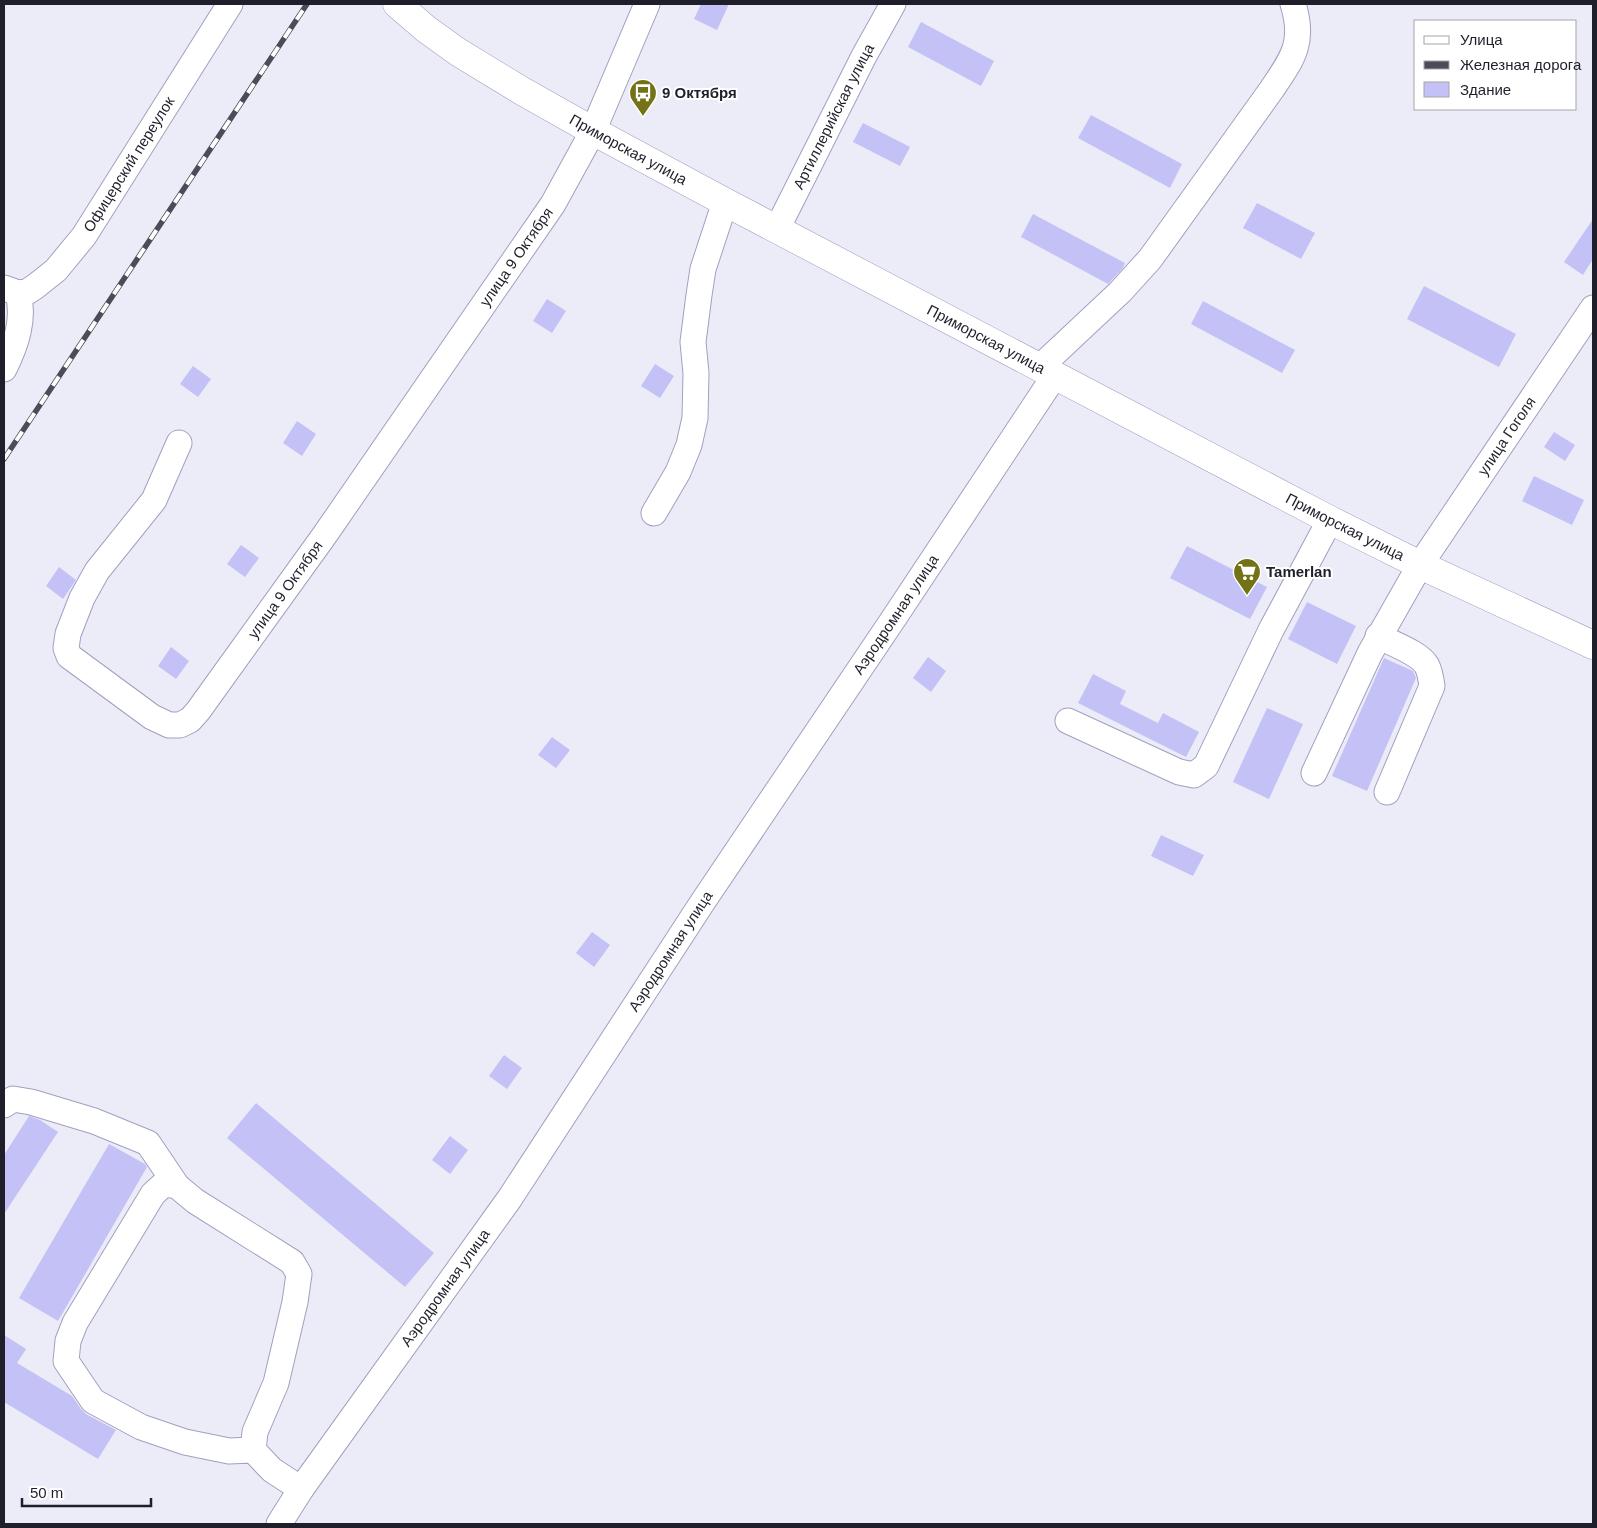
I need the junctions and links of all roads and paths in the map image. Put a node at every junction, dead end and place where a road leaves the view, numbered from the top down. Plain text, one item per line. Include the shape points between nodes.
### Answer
1 (230, 4) edge
2 (397, 4) edge
3 (647, 4) edge
4 (893, 4) edge
5 (1293, 4) edge
6 (593, 131) junction
7 (725, 202) junction
8 (777, 229) junction
9 (8, 296) edge
10 (1593, 308) edge
11 (4, 369) edge
12 (1047, 371) junction
13 (179, 443) dead end
14 (654, 513) dead end
15 (1330, 520) junction
16 (1420, 565) junction
17 (1378, 636) junction
18 (1593, 645) edge
19 (1068, 721) dead end
20 (1314, 772) dead end
21 (1387, 792) dead end
22 (4, 1105) edge
23 (177, 1186) junction
24 (253, 1450) junction
25 (301, 1490) junction
26 (279, 1524) edge

1 - 9 street, Офицерский переулок via 84,236 56,270 27,292
2 - 6 main road, Приморская улица via 458,52
3 - 6 street, улица 9 Октября
4 - 8 street, Артиллерийская улица
5 - 12 street, Аэродромная улица via 1298,38 1292,60 1150,259
6 - 7 main road, Приморская улица
6 - 13 street, улица 9 Октября via 553,204 329,528 198,711 180,725 169,725 152,717 69,656 66,648 82,598 98,571 154,500
7 - 8 main road, Приморская улица
7 - 14 street via 703,269 699,295 693,342 695,418 689,445 678,472
8 - 12 main road, Приморская улица
9 - 11 street via 22,306 20,324
10 - 16 street, улица Гоголя
12 - 15 main road, Приморская улица
12 - 25 street, Аэродромная улица via 894,618 702,903 510,1198
15 - 16 main road, Приморская улица
15 - 19 street via 1206,766 1194,775 1178,772
16 - 17 street, улица Гоголя
16 - 18 main road, Приморская улица
17 - 20 street, улица Гоголя
17 - 21 street via 1421,658 1431,675 1432,686
22 - 23 street via 13,1099 31,1102 94,1121 148,1143
23 - 24 street via 195,1201 292,1262 299,1274 276,1383 255,1432
23 - 24 street via 164,1184 153,1194 75,1323 68,1340 66,1361 94,1401 141,1427 185,1442 229,1451
24 - 25 street via 272,1470
25 - 26 street, Аэродромная улица

